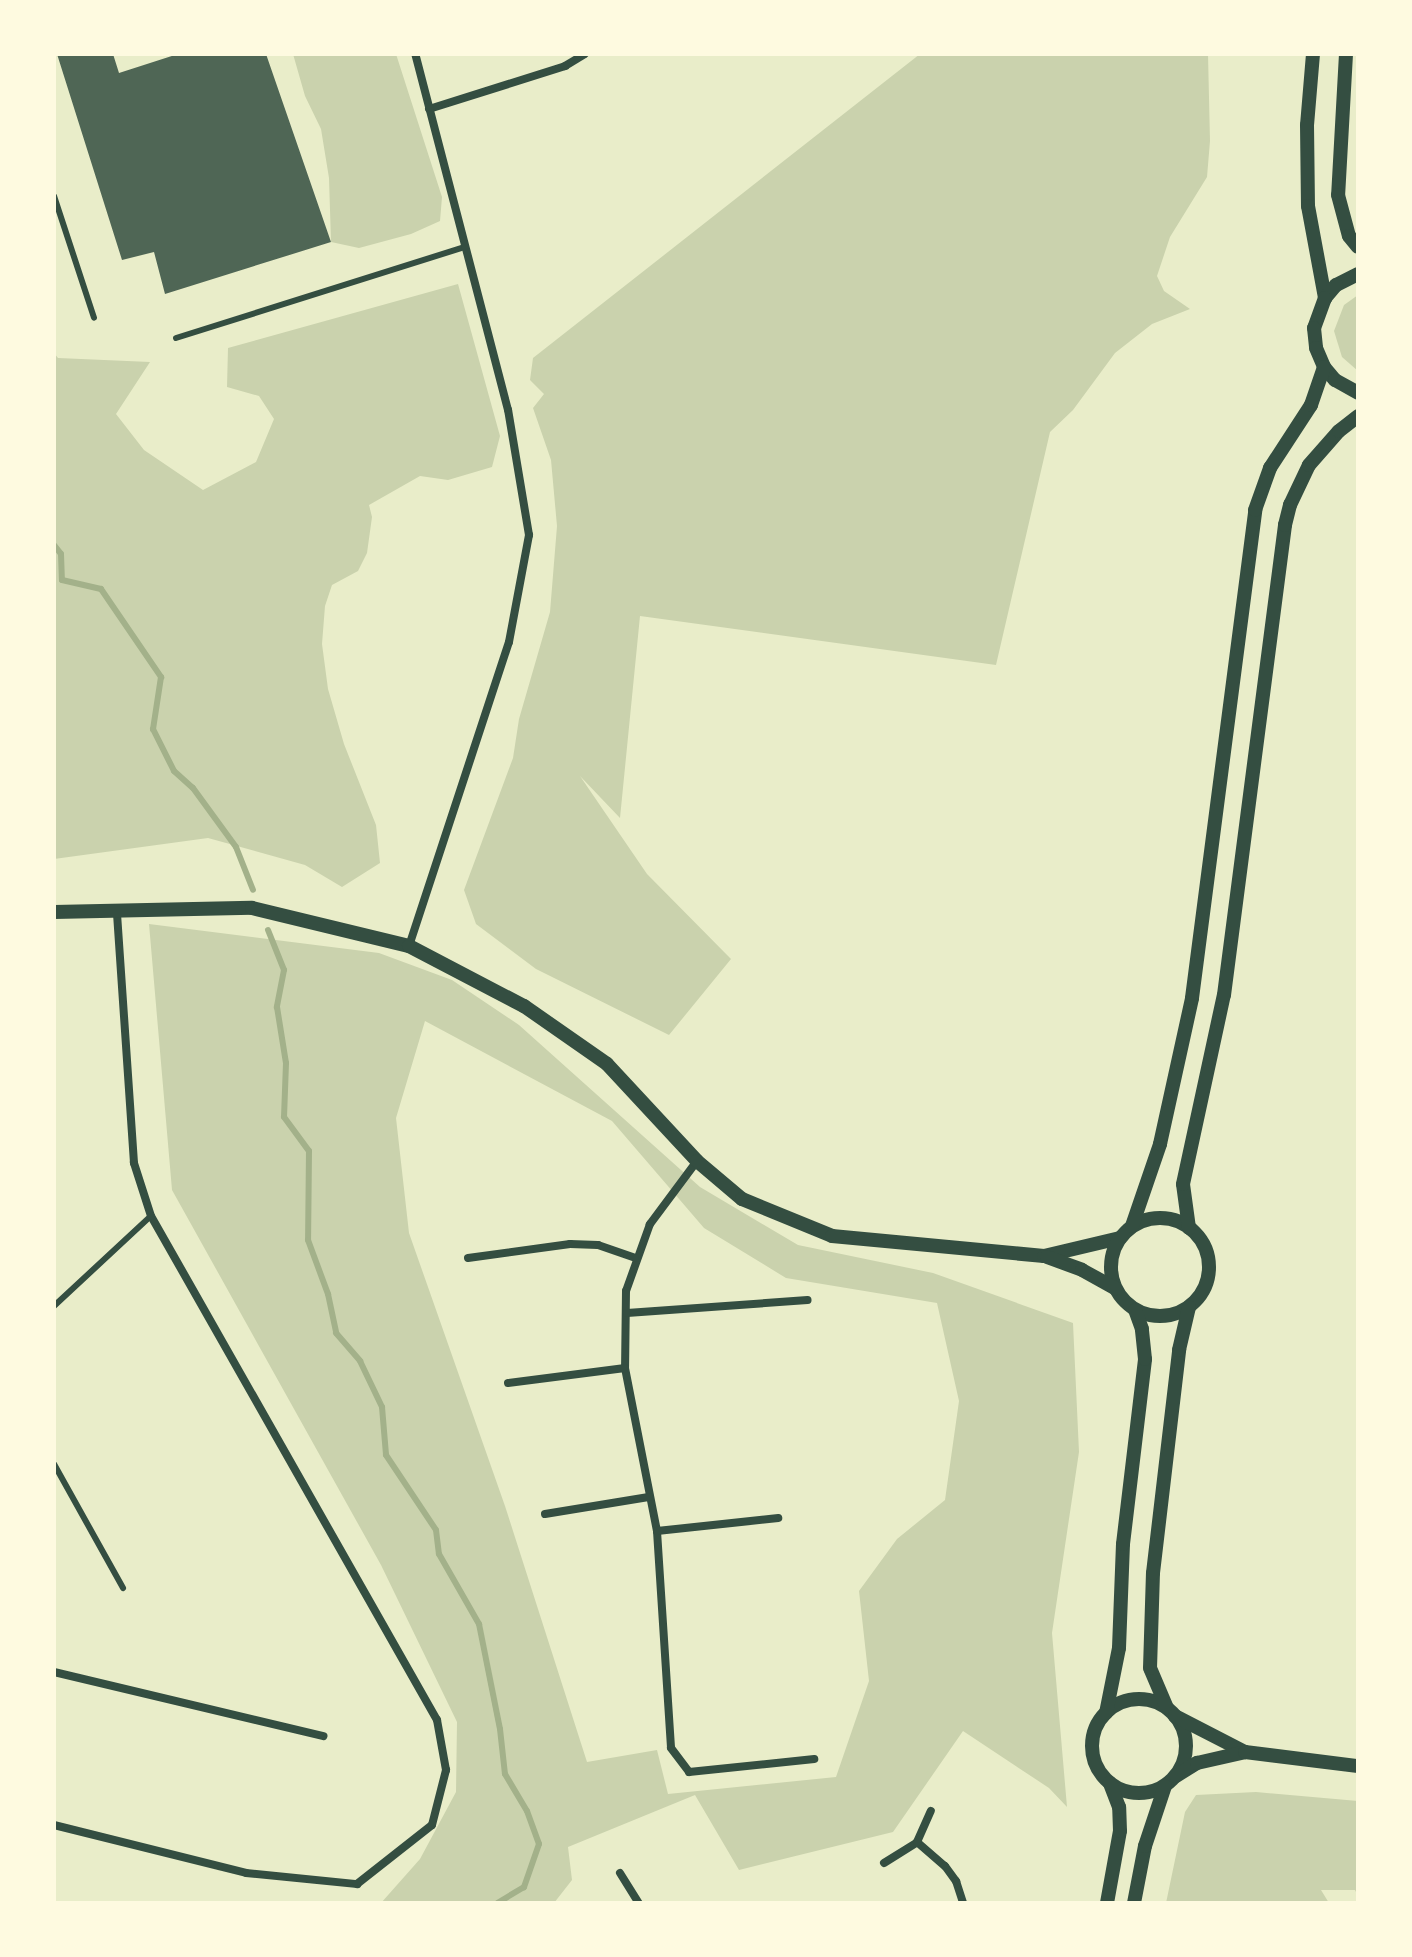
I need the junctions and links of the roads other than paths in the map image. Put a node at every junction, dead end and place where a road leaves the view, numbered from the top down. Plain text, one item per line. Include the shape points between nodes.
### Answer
1 (415, 54) edge
2 (585, 54) edge
3 (1313, 54) edge
4 (1346, 54) edge
5 (429, 109) junction
6 (54, 196) edge
7 (465, 247) junction
8 (1358, 247) edge
9 (1358, 274) edge
10 (1325, 298) junction
11 (94, 318) dead end
12 (176, 338) dead end
13 (1324, 367) junction
14 (1358, 393) edge
15 (1358, 416) edge
16 (117, 911) junction
17 (54, 912) edge
18 (409, 946) junction
19 (697, 1161) junction
20 (151, 1216) junction
21 (1132, 1226) junction
22 (1189, 1228) junction
23 (1120, 1238) junction
24 (1044, 1256) junction
25 (468, 1258) dead end
26 (635, 1258) junction
27 (1115, 1288) junction
28 (808, 1300) dead end
29 (54, 1306) edge
30 (1189, 1307) junction
31 (1135, 1310) junction
32 (627, 1313) junction
33 (625, 1368) junction
34 (508, 1383) dead end
35 (54, 1464) edge
36 (649, 1497) junction
37 (545, 1514) dead end
38 (778, 1518) dead end
39 (657, 1531) junction
40 (123, 1588) dead end
41 (54, 1672) edge
42 (1171, 1712) junction
43 (1106, 1713) junction
44 (323, 1736) dead end
45 (1245, 1752) junction
46 (814, 1759) dead end
47 (1358, 1766) edge
48 (1170, 1781) junction
49 (1110, 1783) junction
50 (931, 1811) dead end
51 (54, 1825) edge
52 (917, 1842) junction
53 (884, 1863) dead end
54 (620, 1873) dead end
55 (639, 1903) edge
56 (963, 1903) edge
57 (1107, 1903) edge
58 (1134, 1903) edge

1 - 5 street
2 - 5 street via 565,66
3 - 10 street via 1308,206
4 - 8 street via 1338,195 1349,236
5 - 7 street
6 - 11 lane
7 - 12 lane
7 - 18 street via 508,410 529,535 509,642
9 - 10 street via 1336,285
10 - 13 street via 1314,328
13 - 14 street
13 - 21 street via 1311,405 1270,468 1255,510 1192,998 1160,1144
15 - 22 street via 1309,465 1285,525 1224,995 1183,1184
16 - 17 street
16 - 18 street via 252,908
16 - 20 street via 134,1163
18 - 19 street via 524,1006 607,1064
19 - 24 street via 742,1199 832,1236
19 - 26 street via 650,1224
20 - 29 lane
20 - 51 street via 437,1720 446,1770 432,1825 357,1884 246,1873
21 - 22 street via 1161,1218
21 - 23 street
22 - 30 street via 1209,1261 1206,1287
23 - 24 street
23 - 27 street via 1111,1263
24 - 27 street
25 - 26 street via 570,1244 598,1245
26 - 32 street via 626,1291
27 - 31 street
28 - 32 street
30 - 31 street via 1162,1317
30 - 42 street via 1179,1350 1153,1573 1150,1668
31 - 43 street via 1145,1359 1123,1544 1119,1648
32 - 33 street
33 - 34 street
33 - 36 street
35 - 40 lane
36 - 37 street
36 - 39 street
38 - 39 street
39 - 46 street via 671,1748 689,1772
41 - 44 street
42 - 43 street via 1149,1700 1133,1700
42 - 45 street
42 - 48 street via 1182,1727 1186,1751
43 - 49 street via 1097,1726 1093,1757
45 - 47 street
45 - 48 street via 1197,1763
48 - 49 street via 1137,1793
48 - 58 street via 1145,1846
49 - 57 street via 1120,1831
50 - 52 street
52 - 53 street
52 - 56 street via 945,1866
54 - 55 street

